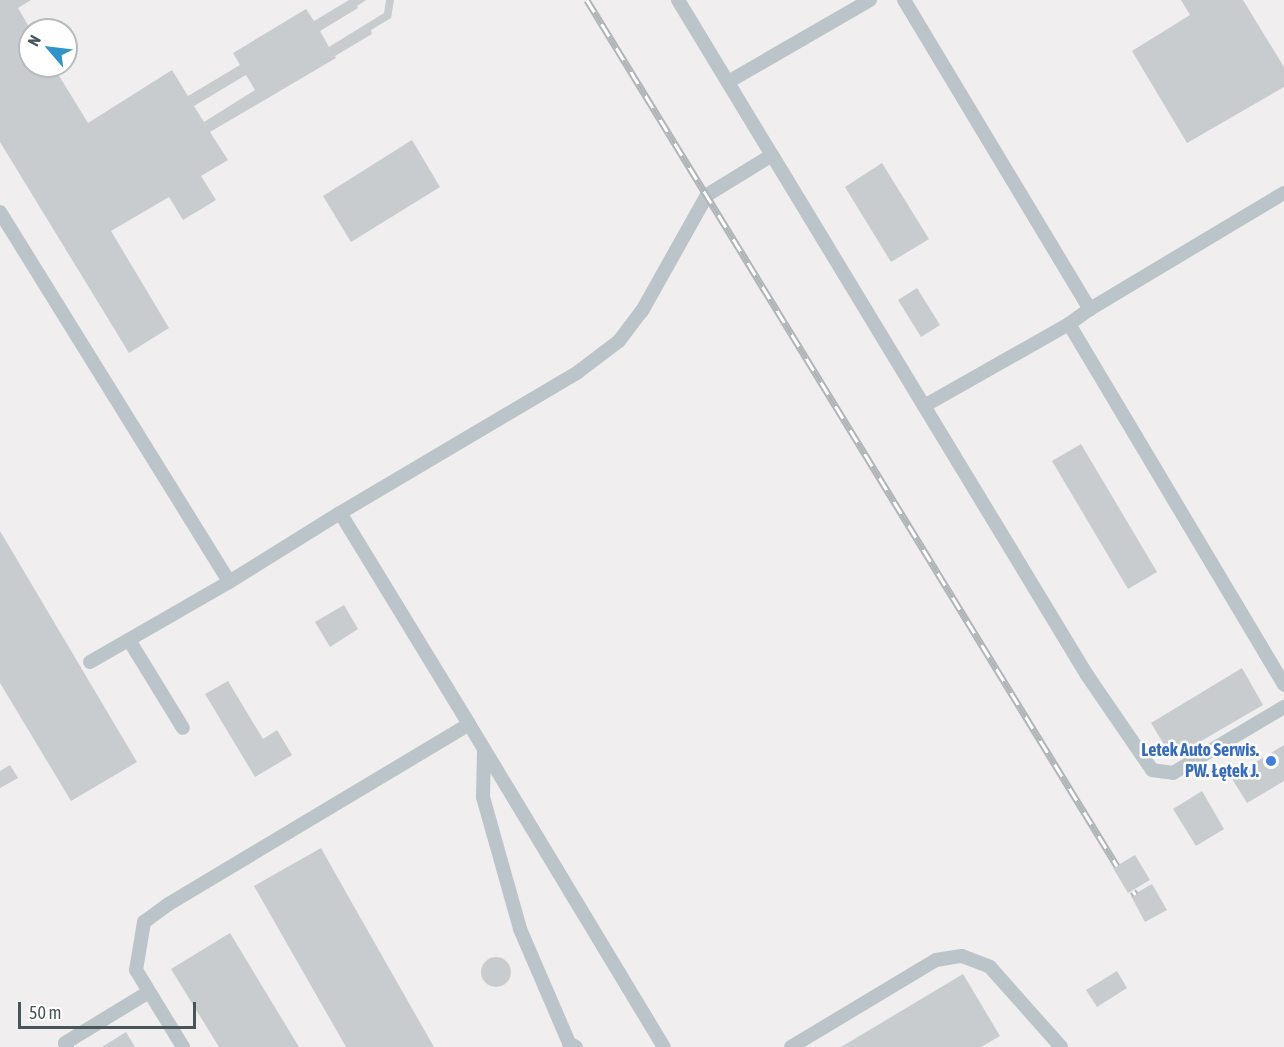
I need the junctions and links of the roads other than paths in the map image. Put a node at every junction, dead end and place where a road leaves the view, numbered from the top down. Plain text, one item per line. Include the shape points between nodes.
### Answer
1 (678, 0) edge
2 (870, 0) edge
3 (904, 0) edge
4 (728, 82) junction
5 (772, 155) junction
6 (1284, 193) edge
7 (0, 212) edge
8 (1090, 309) junction
9 (1069, 324) junction
10 (924, 406) junction
11 (340, 513) junction
12 (229, 582) junction
13 (129, 639) junction
14 (90, 662) dead end
15 (1284, 685) edge
16 (1284, 707) edge
17 (469, 724) junction
18 (183, 728) dead end
19 (484, 748) junction
20 (149, 992) junction
21 (67, 1047) edge
22 (183, 1047) edge
23 (576, 1047) edge
24 (664, 1047) edge
25 (791, 1047) edge
26 (1061, 1047) edge

1 - 4 lane
2 - 4 lane
3 - 8 lane
4 - 5 lane
5 - 10 lane
5 - 11 lane via 707,195 642,311 619,341 579,372
6 - 8 lane
7 - 12 lane
8 - 9 lane
9 - 10 lane
9 - 15 lane
10 - 16 lane via 1087,675 1152,770 1173,773
11 - 12 lane
11 - 17 lane
12 - 13 lane
13 - 14 lane
13 - 18 lane
17 - 19 lane
17 - 20 lane via 144,921 136,970
19 - 23 lane via 483,797 520,929 569,1043
19 - 24 lane
20 - 21 lane via 65,1043
20 - 22 lane
25 - 26 lane via 936,960 962,956 990,967

